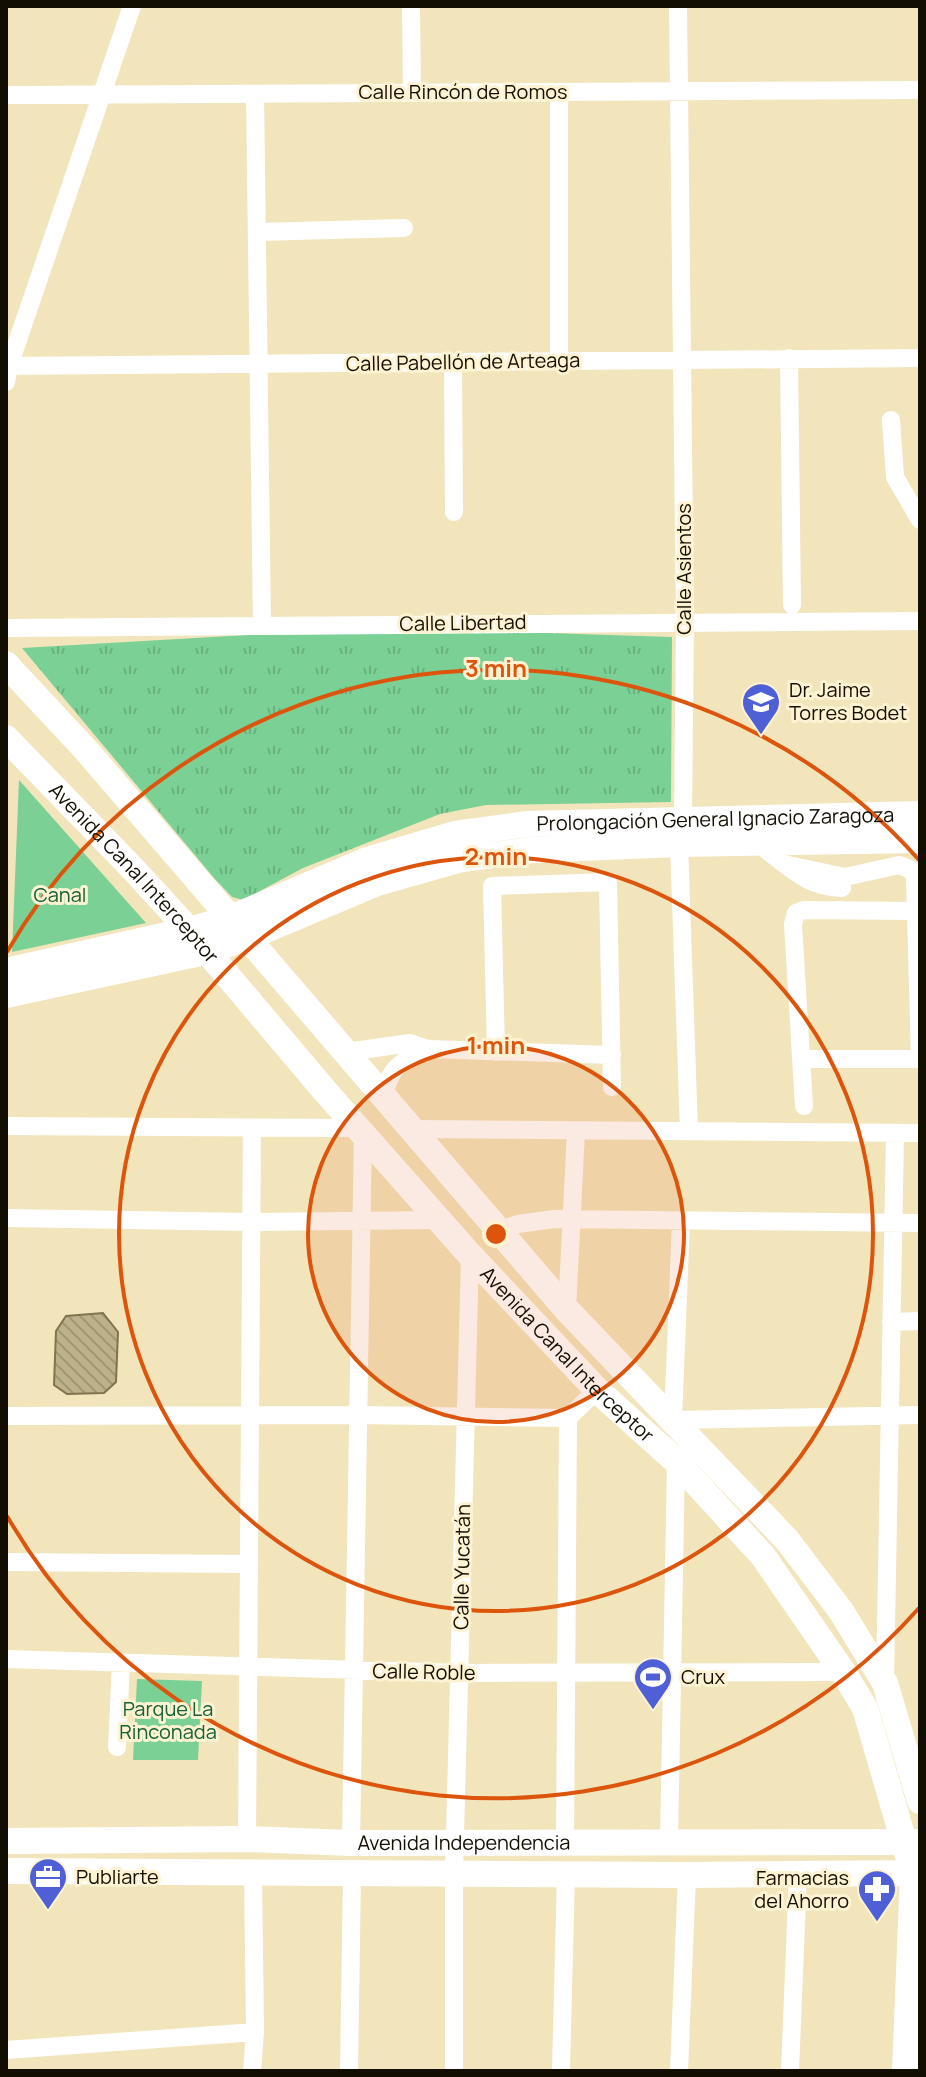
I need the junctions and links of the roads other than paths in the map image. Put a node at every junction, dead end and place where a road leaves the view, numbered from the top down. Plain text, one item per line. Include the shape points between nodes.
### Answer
1 (132, 6) edge
2 (411, 6) edge
3 (678, 6) edge
4 (920, 90) edge
5 (679, 91) junction
6 (559, 92) junction
7 (412, 93) junction
8 (101, 94) junction
9 (255, 94) junction
10 (6, 95) edge
11 (404, 228) dead end
12 (258, 232) junction
13 (682, 358) junction
14 (789, 358) junction
15 (920, 358) edge
16 (559, 361) junction
17 (453, 362) junction
18 (257, 365) junction
19 (7, 372) edge
20 (891, 420) dead end
21 (454, 512) dead end
22 (920, 520) edge
23 (792, 605) dead end
24 (685, 621) junction
25 (920, 621) edge
26 (262, 625) junction
27 (6, 628) edge
28 (6, 664) edge
29 (6, 738) edge
30 (920, 814) edge
31 (681, 832) junction
32 (920, 840) edge
33 (757, 843) junction
34 (916, 911) junction
35 (240, 928) junction
36 (189, 930) junction
37 (205, 952) junction
38 (6, 971) edge
39 (6, 995) edge
40 (428, 1049) junction
41 (347, 1052) junction
42 (496, 1052) junction
43 (612, 1055) junction
44 (801, 1059) junction
45 (920, 1059) edge
46 (612, 1087) dead end
47 (385, 1095) junction
48 (804, 1106) dead end
49 (6, 1126) edge
50 (252, 1129) junction
51 (414, 1129) junction
52 (361, 1130) junction
53 (576, 1131) junction
54 (689, 1131) junction
55 (895, 1133) junction
56 (920, 1133) edge
57 (396, 1170) junction
58 (6, 1218) edge
59 (571, 1219) junction
60 (361, 1220) junction
61 (440, 1220) junction
62 (681, 1221) junction
63 (251, 1222) junction
64 (893, 1223) junction
65 (920, 1223) edge
66 (500, 1230) junction
67 (470, 1255) junction
68 (491, 1277) junction
69 (567, 1310) junction
70 (920, 1321) edge
71 (891, 1322) junction
72 (597, 1390) junction
73 (358, 1415) junction
74 (890, 1415) junction
75 (920, 1415) edge
76 (6, 1416) edge
77 (249, 1416) junction
78 (465, 1417) junction
79 (568, 1418) junction
80 (673, 1420) junction
81 (676, 1461) junction
82 (6, 1562) edge
83 (249, 1564) junction
84 (6, 1659) edge
85 (121, 1663) junction
86 (248, 1666) junction
87 (354, 1670) junction
88 (843, 1672) junction
89 (460, 1673) junction
90 (567, 1673) junction
91 (671, 1674) junction
92 (885, 1683) junction
93 (117, 1747) dead end
94 (920, 1801) edge
95 (247, 1839) junction
96 (6, 1841) edge
97 (669, 1842) junction
98 (912, 1842) edge
99 (351, 1843) junction
100 (456, 1843) junction
101 (565, 1843) junction
102 (6, 1871) edge
103 (253, 1873) junction
104 (352, 1873) junction
105 (566, 1873) junction
106 (916, 1873) edge
107 (454, 1874) junction
108 (798, 1874) junction
109 (687, 1875) junction
110 (255, 2032) junction
111 (6, 2050) edge
112 (252, 2071) edge
113 (349, 2071) edge
114 (454, 2071) edge
115 (561, 2071) edge
116 (679, 2071) edge
117 (790, 2071) edge
118 (905, 2071) edge

1 - 8 street
2 - 7 street
3 - 5 street, Calle Asientos
4 - 5 street, Calle Rincón de Romos
5 - 6 street, Calle Rincón de Romos
5 - 13 street, Calle Asientos
6 - 7 street, Calle Rincón de Romos
6 - 16 street
7 - 9 street, Calle Rincón de Romos
8 - 9 street, Calle Rincón de Romos
8 - 10 street, Calle Rincón de Romos
8 - 19 street
9 - 12 street
11 - 12 street
12 - 18 street
13 - 14 street, Calle Pabellón de Arteaga
13 - 16 street, Calle Pabellón de Arteaga
13 - 24 street, Calle Asientos
14 - 15 street, Calle Pabellón de Arteaga
14 - 23 street
16 - 17 street, Calle Pabellón de Arteaga
17 - 18 street, Calle Pabellón de Arteaga
17 - 21 street
18 - 19 street, Calle Pabellón de Arteaga
18 - 26 street
20 - 22 street via 895,477
24 - 25 street, Calle Libertad
24 - 26 street, Calle Libertad
24 - 31 street, Calle Asientos
26 - 27 street, Calle Libertad
28 - 35 main road, Avenida Canal Interceptor
29 - 36 main road, Avenida Canal Interceptor
30 - 31 main road, Prolongación General Ignacio Zaragoza
31 - 33 main road, Prolongación General Ignacio Zaragoza
31 - 35 main road, Prolongación General Ignacio Zaragoza via 462,859
31 - 54 street, Calle Asientos
32 - 33 main road, Prolongación General Ignacio Zaragoza
33 - 34 street via 799,877 827,887 891,879 915,886
34 - 44 street via 796,913
34 - 45 street
35 - 36 main road, Prolongación General Ignacio Zaragoza
35 - 37 main road, Prolongación General Ignacio Zaragoza
35 - 41 main road, Avenida Canal Interceptor
36 - 37 main road, Avenida Canal Interceptor
36 - 38 main road, Prolongación General Ignacio Zaragoza
37 - 39 main road, Prolongación General Ignacio Zaragoza
37 - 52 main road, Avenida Canal Interceptor
40 - 41 street via 410,1043
40 - 42 street
40 - 47 street via 397,1066
41 - 47 main road, Avenida Canal Interceptor
42 - 43 street
42 - 43 street via 492,886 608,882
43 - 46 street
44 - 45 street
44 - 48 street
47 - 51 main road, Avenida Canal Interceptor
49 - 50 street
50 - 52 street
50 - 63 street
51 - 53 street
51 - 66 main road, Avenida Canal Interceptor
52 - 57 main road, Avenida Canal Interceptor
52 - 60 street
53 - 54 street
53 - 59 street
54 - 55 street
55 - 56 street
55 - 64 street
57 - 61 main road, Avenida Canal Interceptor
57 - 66 main road via 483,1238
58 - 63 street
59 - 62 street
59 - 66 street via 538,1220
59 - 69 street
60 - 61 street
60 - 63 street
60 - 73 street
61 - 67 main road, Avenida Canal Interceptor
62 - 64 street
62 - 80 street
63 - 77 street
64 - 65 street
64 - 71 street
66 - 69 main road, Avenida Canal Interceptor
67 - 68 main road, Avenida Canal Interceptor
67 - 78 street, Calle Yucatán
68 - 69 main road via 498,1265 507,1264
68 - 72 main road, Avenida Canal Interceptor
69 - 80 main road, Avenida Canal Interceptor
70 - 71 street
71 - 74 street
72 - 79 street
72 - 81 main road, Avenida Canal Interceptor
73 - 77 street
73 - 78 street
73 - 87 street
74 - 75 street
74 - 80 street
74 - 92 street
76 - 77 street
77 - 83 street
78 - 79 street
78 - 89 street, Calle Yucatán
79 - 90 street
80 - 92 main road, Avenida Canal Interceptor via 787,1540 841,1611
81 - 88 main road, Avenida Canal Interceptor via 763,1556
81 - 91 street
82 - 83 street
83 - 86 street
84 - 85 street, Calle Roble
85 - 86 street, Calle Roble
85 - 93 street
86 - 87 street, Calle Roble
86 - 95 street
87 - 89 street, Calle Roble
87 - 99 street
88 - 91 street, Calle Roble
88 - 98 main road, Avenida Canal Interceptor via 865,1708
89 - 90 street, Calle Roble
89 - 100 street, Calle Yucatán
90 - 91 street, Calle Roble
90 - 101 street
91 - 97 street
92 - 94 main road, Avenida Canal Interceptor
95 - 96 main road, Avenida Independencia
95 - 99 main road, Avenida Independencia
97 - 98 main road, Avenida Independencia
97 - 101 main road, Avenida Independencia
98 - 106 main road, Avenida Canal Interceptor
99 - 100 main road, Avenida Independencia
100 - 101 main road, Avenida Independencia
100 - 107 street, Calle Yucatán
102 - 103 main road, Avenida Independencia
103 - 104 main road, Avenida Independencia
103 - 110 street
104 - 107 main road, Avenida Independencia
104 - 113 street
105 - 107 main road, Avenida Independencia
105 - 109 main road, Avenida Independencia
105 - 115 street
106 - 108 main road, Avenida Independencia
106 - 118 main road, Avenida Canal Interceptor
107 - 114 street, Calle Yucatán
108 - 109 main road, Avenida Independencia
108 - 117 street
109 - 116 street
110 - 111 street
110 - 112 street

